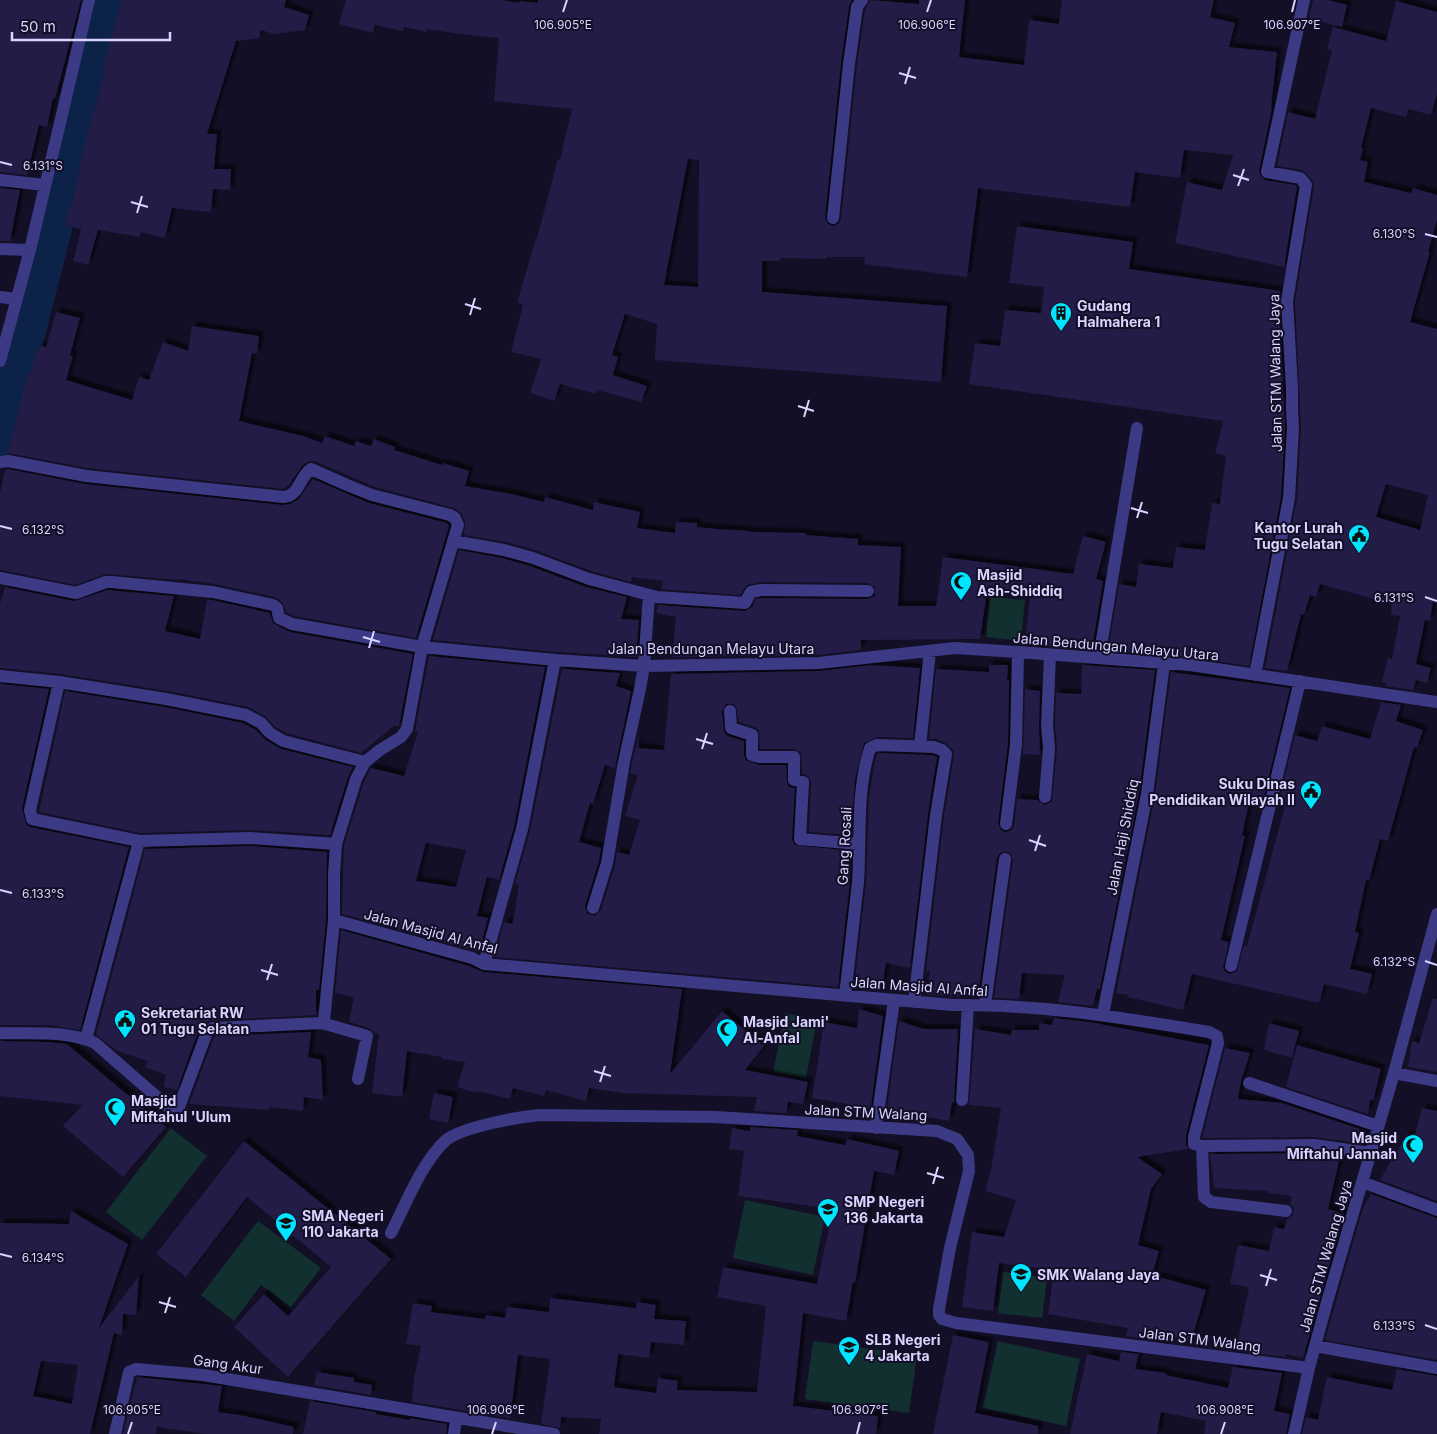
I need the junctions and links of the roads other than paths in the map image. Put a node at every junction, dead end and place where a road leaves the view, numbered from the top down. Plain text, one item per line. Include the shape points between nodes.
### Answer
1 (89, 0) edge
2 (862, 0) edge
3 (1304, 0) edge
4 (0, 180) edge
5 (45, 185) junction
6 (833, 218) dead end
7 (0, 249) edge
8 (30, 250) junction
9 (0, 297) edge
10 (16, 299) junction
11 (0, 361) edge
12 (1137, 428) dead end
13 (4, 462) edge
14 (453, 541) junction
15 (0, 578) edge
16 (868, 591) dead end
17 (649, 595) junction
18 (422, 647) junction
19 (930, 651) junction
20 (1018, 652) junction
21 (1050, 655) junction
22 (1100, 658) junction
23 (555, 660) junction
24 (1164, 664) junction
25 (644, 666) junction
26 (1255, 675) junction
27 (0, 676) edge
28 (1300, 681) junction
29 (59, 682) junction
30 (1437, 702) edge
31 (730, 711) dead end
32 (920, 746) junction
33 (365, 762) junction
34 (1045, 797) dead end
35 (1006, 824) dead end
36 (139, 841) junction
37 (336, 844) junction
38 (859, 844) junction
39 (1006, 859) dead end
40 (592, 908) dead end
41 (1437, 914) edge
42 (334, 920) junction
43 (484, 964) junction
44 (1231, 966) dead end
45 (845, 996) junction
46 (894, 1000) junction
47 (914, 1002) junction
48 (968, 1005) junction
49 (985, 1005) junction
50 (1103, 1014) junction
51 (322, 1023) junction
52 (0, 1033) edge
53 (86, 1039) junction
54 (1394, 1074) junction
55 (358, 1079) dead end
56 (1437, 1081) edge
57 (1249, 1083) dead end
58 (962, 1100) dead end
59 (1378, 1126) junction
60 (876, 1128) junction
61 (1202, 1146) junction
62 (1371, 1153) junction
63 (1362, 1182) junction
64 (1437, 1210) edge
65 (1286, 1212) dead end
66 (391, 1233) dead end
67 (1315, 1346) junction
68 (1309, 1368) junction
69 (1437, 1368) edge
70 (456, 1419) junction
71 (115, 1434) edge
72 (454, 1434) edge
73 (554, 1434) edge
74 (1294, 1434) edge

1 - 5 street
2 - 6 street via 857,7 849,64
3 - 26 street, Jalan STM Walang Jaya via 1267,172 1300,178 1306,185 1286,301 1293,428 1289,498
4 - 5 street
5 - 8 street
7 - 8 street
8 - 10 street
9 - 10 street
10 - 11 street
12 - 22 street
13 - 14 street via 86,476 283,497 293,494 308,471 313,469 359,490 450,515 458,525
14 - 17 street via 504,550
14 - 18 street
15 - 18 street, Jalan Bendungan Melayu Utara via 76,593 106,582 212,592 273,605 279,618 292,624
16 - 17 street via 761,590 751,592 745,603
17 - 25 street
18 - 23 street, Jalan Bendungan Melayu Utara
18 - 33 street via 405,734
19 - 20 street, Jalan Bendungan Melayu Utara via 955,648
19 - 25 street, Jalan Bendungan Melayu Utara via 819,663
19 - 32 street
20 - 21 street, Jalan Bendungan Melayu Utara
20 - 35 street via 1016,746
21 - 22 street, Jalan Bendungan Melayu Utara
21 - 34 street via 1047,725 1050,748
22 - 24 street, Jalan Bendungan Melayu Utara
23 - 25 street, Jalan Bendungan Melayu Utara
23 - 43 street via 522,829
24 - 26 street, Jalan Bendungan Melayu Utara
24 - 50 street, Jalan Haji Shiddiq via 1147,794
25 - 40 street via 607,863
26 - 28 street, Jalan Bendungan Melayu Utara
27 - 29 street
28 - 30 street, Jalan Bendungan Melayu Utara
28 - 44 street
29 - 33 street via 246,715 283,740
29 - 36 street via 30,810 32,819
31 - 38 street via 731,728 752,735 752,755 794,757 794,780 803,782 800,839
32 - 38 street, Gang Rosali via 877,745 870,748 863,782
32 - 47 street via 934,746 946,754
33 - 37 street via 356,779
36 - 37 street via 250,838
36 - 53 street
37 - 42 street
38 - 45 street, Gang Rosali
39 - 49 street
41 - 54 street, Jalan STM Walang Jaya
42 - 43 street, Jalan Masjid Al Anfal
42 - 51 street via 325,1019
43 - 45 street, Jalan Masjid Al Anfal
45 - 46 street, Jalan Masjid Al Anfal
46 - 47 street, Jalan Masjid Al Anfal
46 - 60 street
47 - 48 street, Jalan Masjid Al Anfal
48 - 49 street, Jalan Masjid Al Anfal
48 - 58 street
49 - 50 street, Jalan Masjid Al Anfal
50 - 61 street, Jalan Masjid Al Anfal via 1217,1036 1218,1043 1194,1137 1194,1144
51 - 53 street via 209,1030 180,1115 95,1043
51 - 55 street via 367,1036
52 - 53 street via 63,1034
54 - 56 street
54 - 59 street, Jalan STM Walang Jaya
57 - 59 street
59 - 62 street, Jalan STM Walang Jaya
60 - 66 street, Jalan STM Walang via 715,1117 522,1117 464,1131 446,1140 427,1162
60 - 68 street, Jalan STM Walang via 937,1131 957,1139 968,1155 969,1171 939,1308 942,1319
61 - 62 street via 1314,1145
61 - 65 street via 1204,1198 1211,1202
62 - 63 street, Jalan STM Walang Jaya
63 - 64 street
63 - 67 street, Jalan STM Walang Jaya
67 - 68 street, Jalan STM Walang Jaya
67 - 69 street
68 - 74 street, Jalan STM Walang Jaya
70 - 71 street, Gang Akur via 386,1404 203,1375 136,1369 129,1372
70 - 72 street
70 - 73 street

